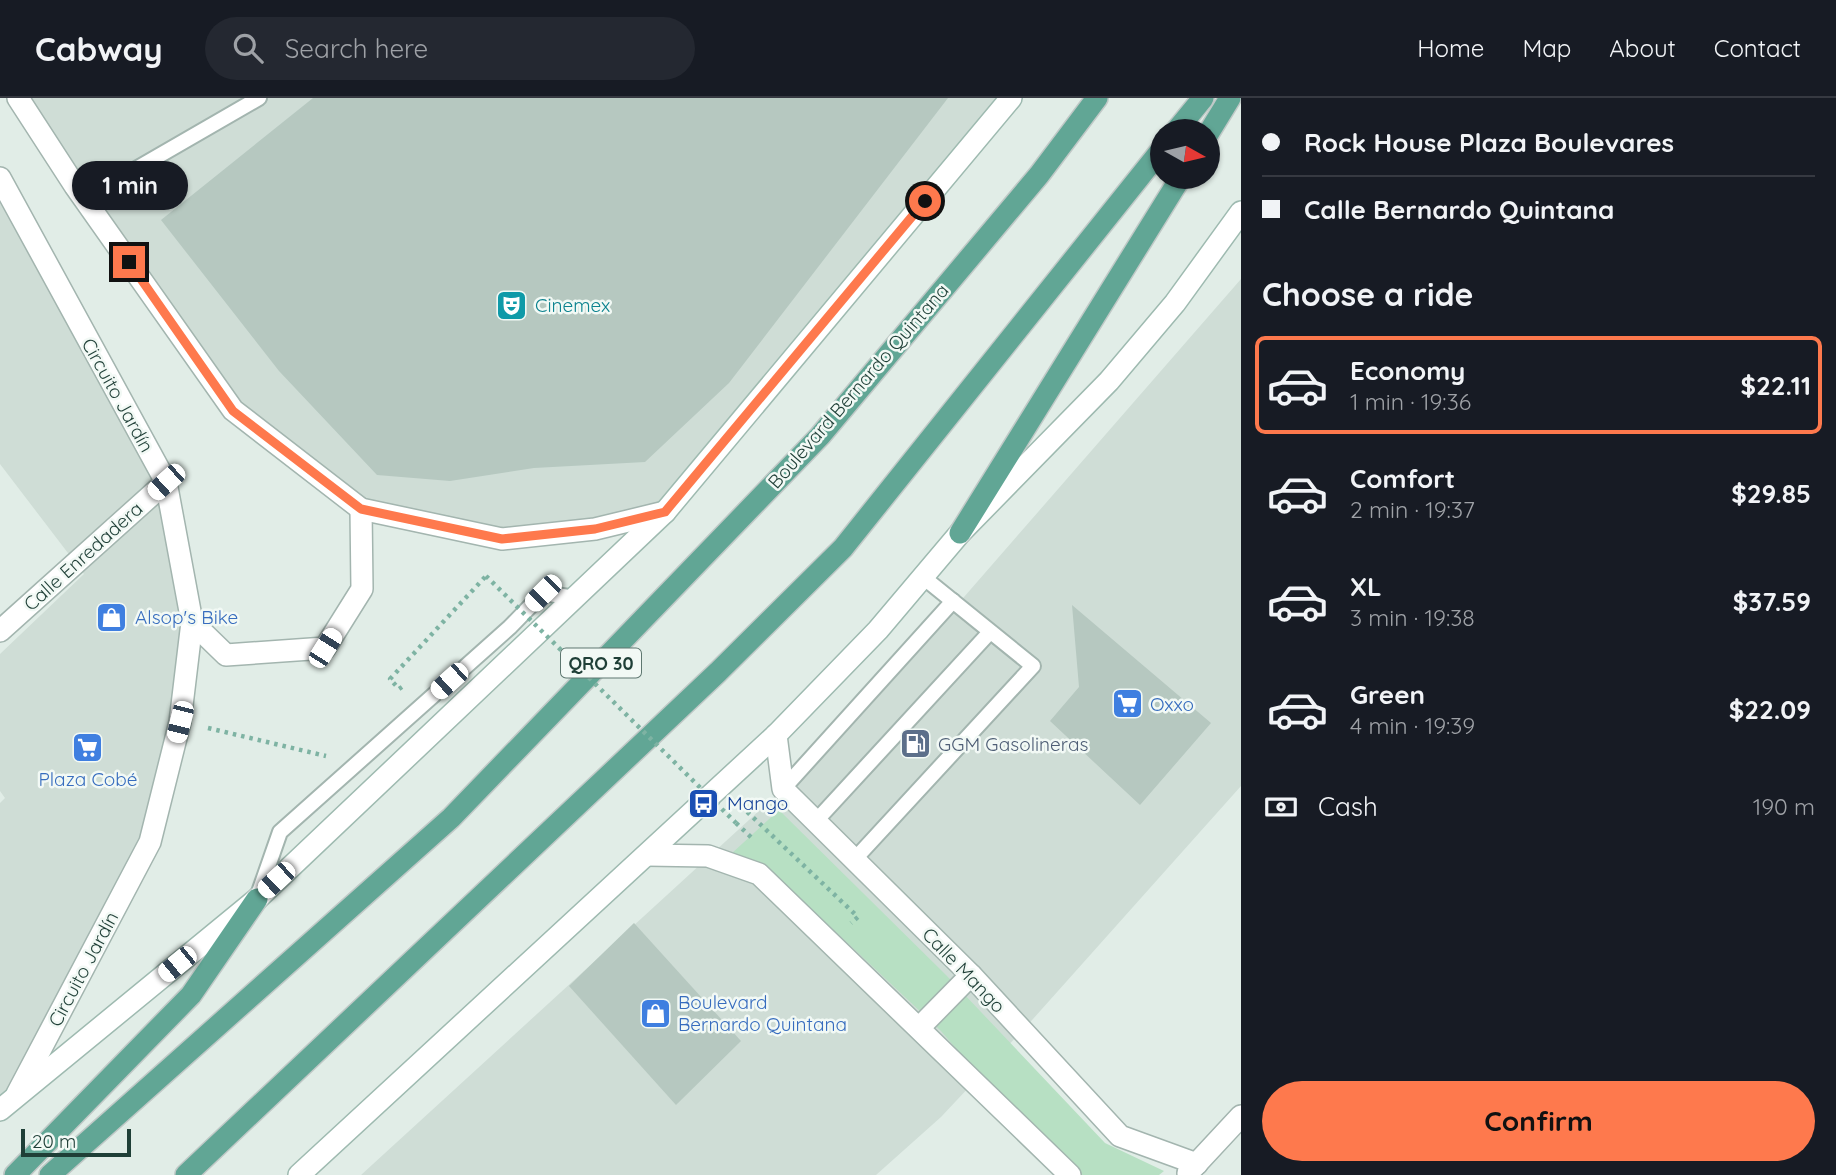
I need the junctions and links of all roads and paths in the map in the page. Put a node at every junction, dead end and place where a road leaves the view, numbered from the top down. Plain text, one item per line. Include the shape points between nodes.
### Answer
1 (18, 98) edge
2 (259, 98) edge
3 (1011, 98) edge
4 (1097, 98) edge
5 (1203, 98) edge
6 (1230, 98) edge
7 (1186, 119) edge
8 (1217, 119) edge
9 (1150, 164) edge
10 (2, 189) edge
11 (1174, 189) edge
12 (79, 192) junction
13 (1241, 212) edge
14 (166, 482) junction
15 (361, 509) junction
16 (665, 512) junction
17 (960, 533) junction
18 (923, 577) junction
19 (575, 598) junction
20 (953, 601) junction
21 (192, 622) junction
22 (0, 631) edge
23 (990, 632) junction
24 (410, 680) dead end
25 (180, 722) junction
26 (776, 735) junction
27 (351, 769) junction
28 (783, 789) junction
29 (816, 821) junction
30 (736, 823) dead end
31 (647, 855) junction
32 (855, 860) junction
33 (257, 899) junction
34 (971, 975) junction
35 (919, 1028) junction
36 (17, 1094) junction
37 (0, 1110) edge
38 (1241, 1116) edge
39 (1192, 1169) edge
40 (15, 1175) edge
41 (50, 1175) edge
42 (186, 1175) edge
43 (299, 1175) edge
44 (1070, 1175) edge

1 - 12 street
2 - 12 lane
3 - 16 street
4 - 41 main road, Boulevard Bernardo Quintana / QRO 30 via 1039,175 820,436 451,818
5 - 7 main road
6 - 8 main road
9 - 42 main road via 843,548 708,682
10 - 14 street, Circuito Jardín
11 - 17 main road
12 - 15 street via 233,411
13 - 17 street via 1175,303 1109,380
14 - 21 street, Circuito Jardín
14 - 22 street, Calle Enredadera
15 - 16 street via 502,539 595,529
15 - 21 street via 362,589 325,648 226,655
16 - 19 street
17 - 18 street
18 - 20 lane
18 - 26 street
19 - 27 lane via 543,593
19 - 33 street
20 - 23 lane
20 - 28 lane
21 - 25 street, Circuito Jardín
23 - 29 lane
23 - 32 lane via 1033,666
24 - 30 path, bridge via 399,689 390,679 486,576
25 - 27 path via 338,759
25 - 36 street, Circuito Jardín via 150,842
26 - 28 street
26 - 31 street
27 - 33 lane via 280,832
28 - 29 street, Calle Mango
29 - 32 street, Calle Mango
31 - 35 street via 708,856 759,874
31 - 43 street
32 - 34 street, Calle Mango
33 - 36 street
33 - 40 main road via 191,995
34 - 35 street
34 - 39 street, Calle Mango via 1120,1136
35 - 44 street
36 - 37 street
38 - 39 street

